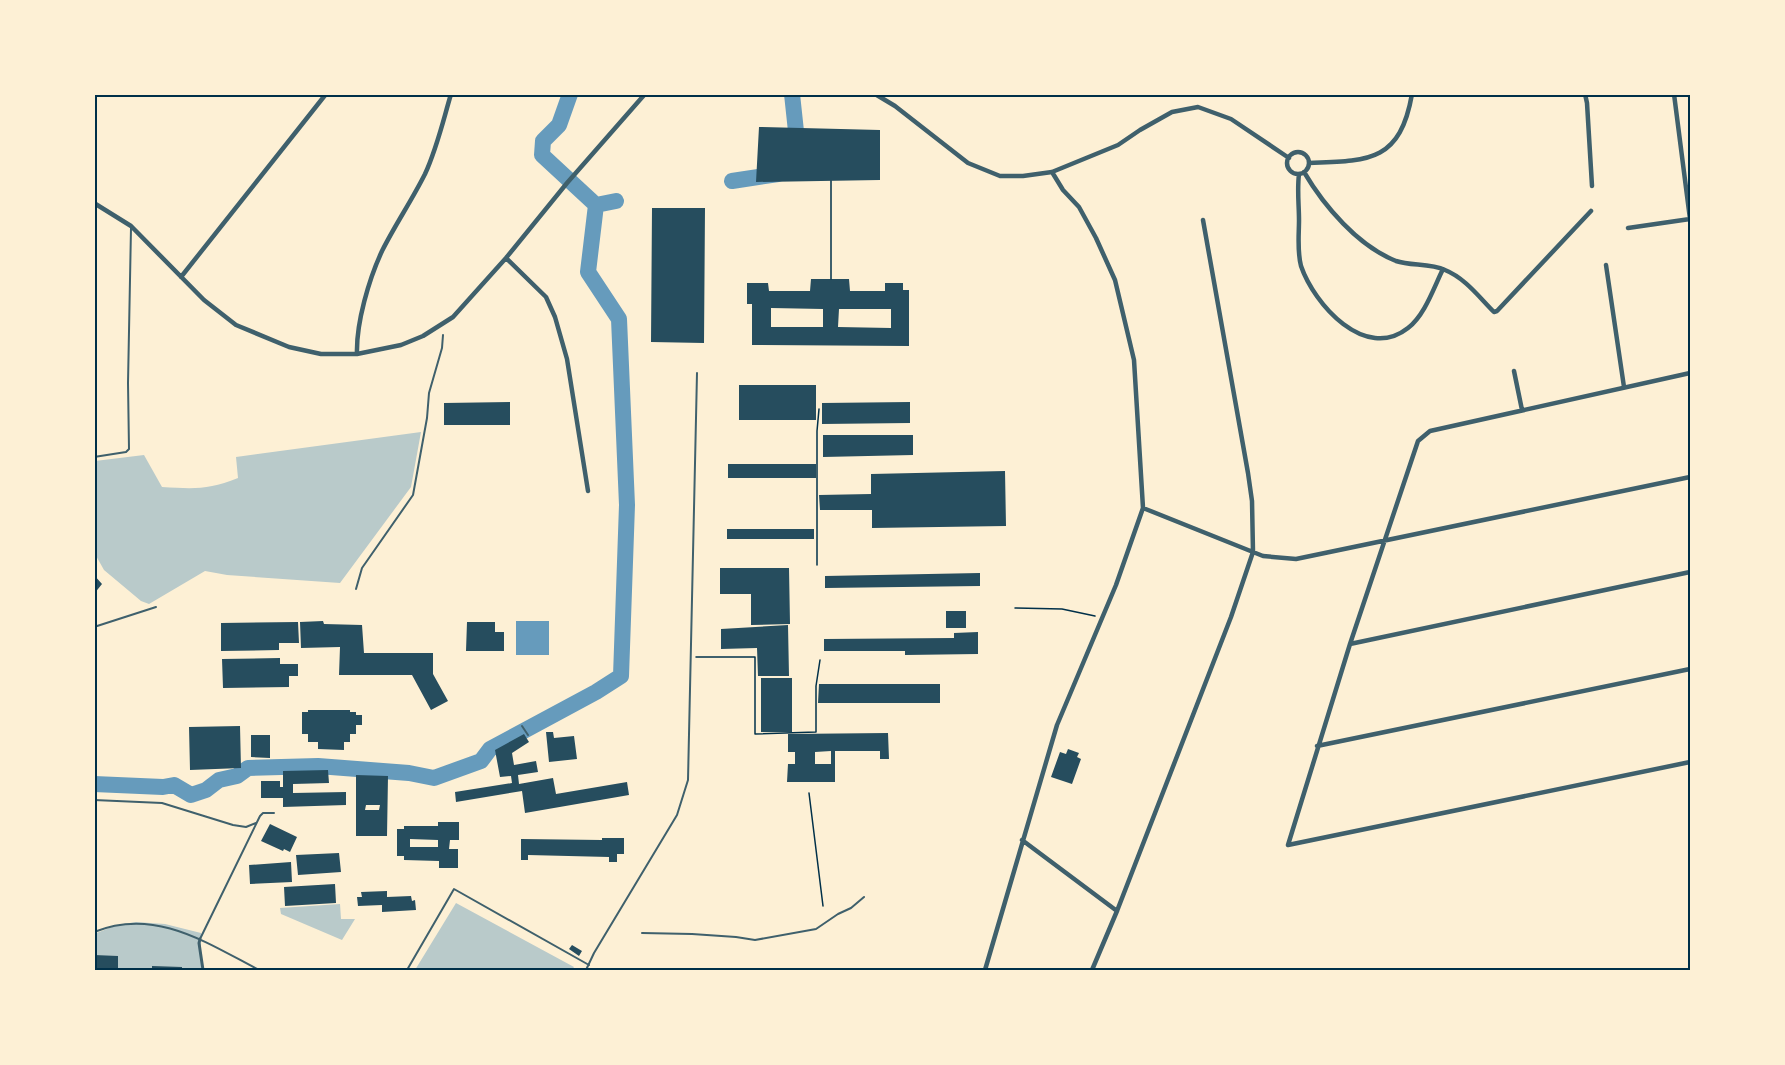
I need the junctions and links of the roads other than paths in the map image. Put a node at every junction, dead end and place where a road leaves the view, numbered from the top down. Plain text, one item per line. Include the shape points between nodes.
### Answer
1 (327, 94) edge
2 (451, 94) edge
3 (645, 94) edge
4 (875, 94) edge
5 (1412, 94) edge
6 (1585, 94) edge
7 (1674, 94) edge
8 (1289, 158) junction
9 (1309, 163) junction
10 (1052, 172) junction
11 (1301, 173) junction
12 (1592, 186) dead end
13 (94, 203) edge
14 (1591, 211) dead end
15 (1203, 219) dead end
16 (1690, 219) edge
17 (131, 226) junction
18 (1628, 228) dead end
19 (506, 258) junction
20 (1606, 265) dead end
21 (1443, 269) junction
22 (181, 277) junction
23 (443, 335) dead end
24 (357, 354) junction
25 (1514, 371) dead end
26 (697, 373) dead end
27 (1690, 373) edge
28 (1624, 387) junction
29 (1522, 410) junction
30 (94, 457) edge
31 (1690, 477) edge
32 (588, 491) dead end
33 (1143, 508) junction
34 (1384, 542) junction
35 (1253, 552) junction
36 (1690, 572) edge
37 (356, 589) dead end
38 (156, 607) dead end
39 (94, 627) edge
40 (1350, 644) junction
41 (1690, 669) edge
42 (522, 726) dead end
43 (528, 735) dead end
44 (1317, 746) junction
45 (1690, 762) edge
46 (94, 800) edge
47 (274, 813) dead end
48 (256, 823) junction
49 (1022, 840) junction
50 (864, 897) dead end
51 (1117, 911) junction
52 (94, 932) edge
53 (642, 933) dead end
54 (200, 939) junction
55 (589, 965) junction
56 (203, 970) edge
57 (260, 970) edge
58 (407, 970) edge
59 (586, 970) edge
60 (985, 970) edge
61 (1092, 970) edge

1 - 22 street
2 - 24 street via 424,175 381,252 366,296
3 - 19 street
4 - 10 street via 968,163 1000,176
5 - 9 street via 1404,126 1386,150 1367,159
6 - 12 street
7 - 16 street
8 - 9 street via 1301,153
8 - 10 street via 1231,119 1198,107 1172,112 1118,145
8 - 11 street via 1288,167
9 - 11 street
10 - 33 street via 1079,207 1115,280 1134,360
11 - 21 street via 1361,239 1394,260
11 - 21 street via 1301,264 1321,303 1352,330 1384,338 1408,328 1417,319
13 - 17 street
14 - 21 street via 1497,310 1493,311 1466,284
15 - 35 street via 1248,472
16 - 18 street
17 - 22 street
17 - 30 lane via 129,449
19 - 24 street via 442,326 401,345
19 - 32 street via 546,297 555,317 567,359
20 - 28 street
22 - 24 street via 236,326 289,347 321,354
23 - 37 lane via 429,393 413,495 362,568
25 - 29 street
26 - 55 lane via 688,780 677,815
27 - 28 street
28 - 29 street
29 - 34 street via 1423,435 1415,447
31 - 34 street
33 - 35 street
33 - 49 street via 1116,585 1057,725
34 - 35 street via 1296,559
34 - 40 street
35 - 51 street
36 - 40 street
38 - 39 lane
40 - 44 street
41 - 44 street
42 - 43 lane
44 - 45 street via 1288,845
46 - 48 lane via 162,803 233,825 246,827
47 - 48 lane via 263,813
48 - 54 lane
49 - 51 street
49 - 60 street
50 - 53 lane via 816,929 755,940
51 - 61 street
52 - 54 lane via 117,924 140,923 168,926
54 - 56 street
54 - 57 lane
55 - 58 lane via 454,890
55 - 59 lane

